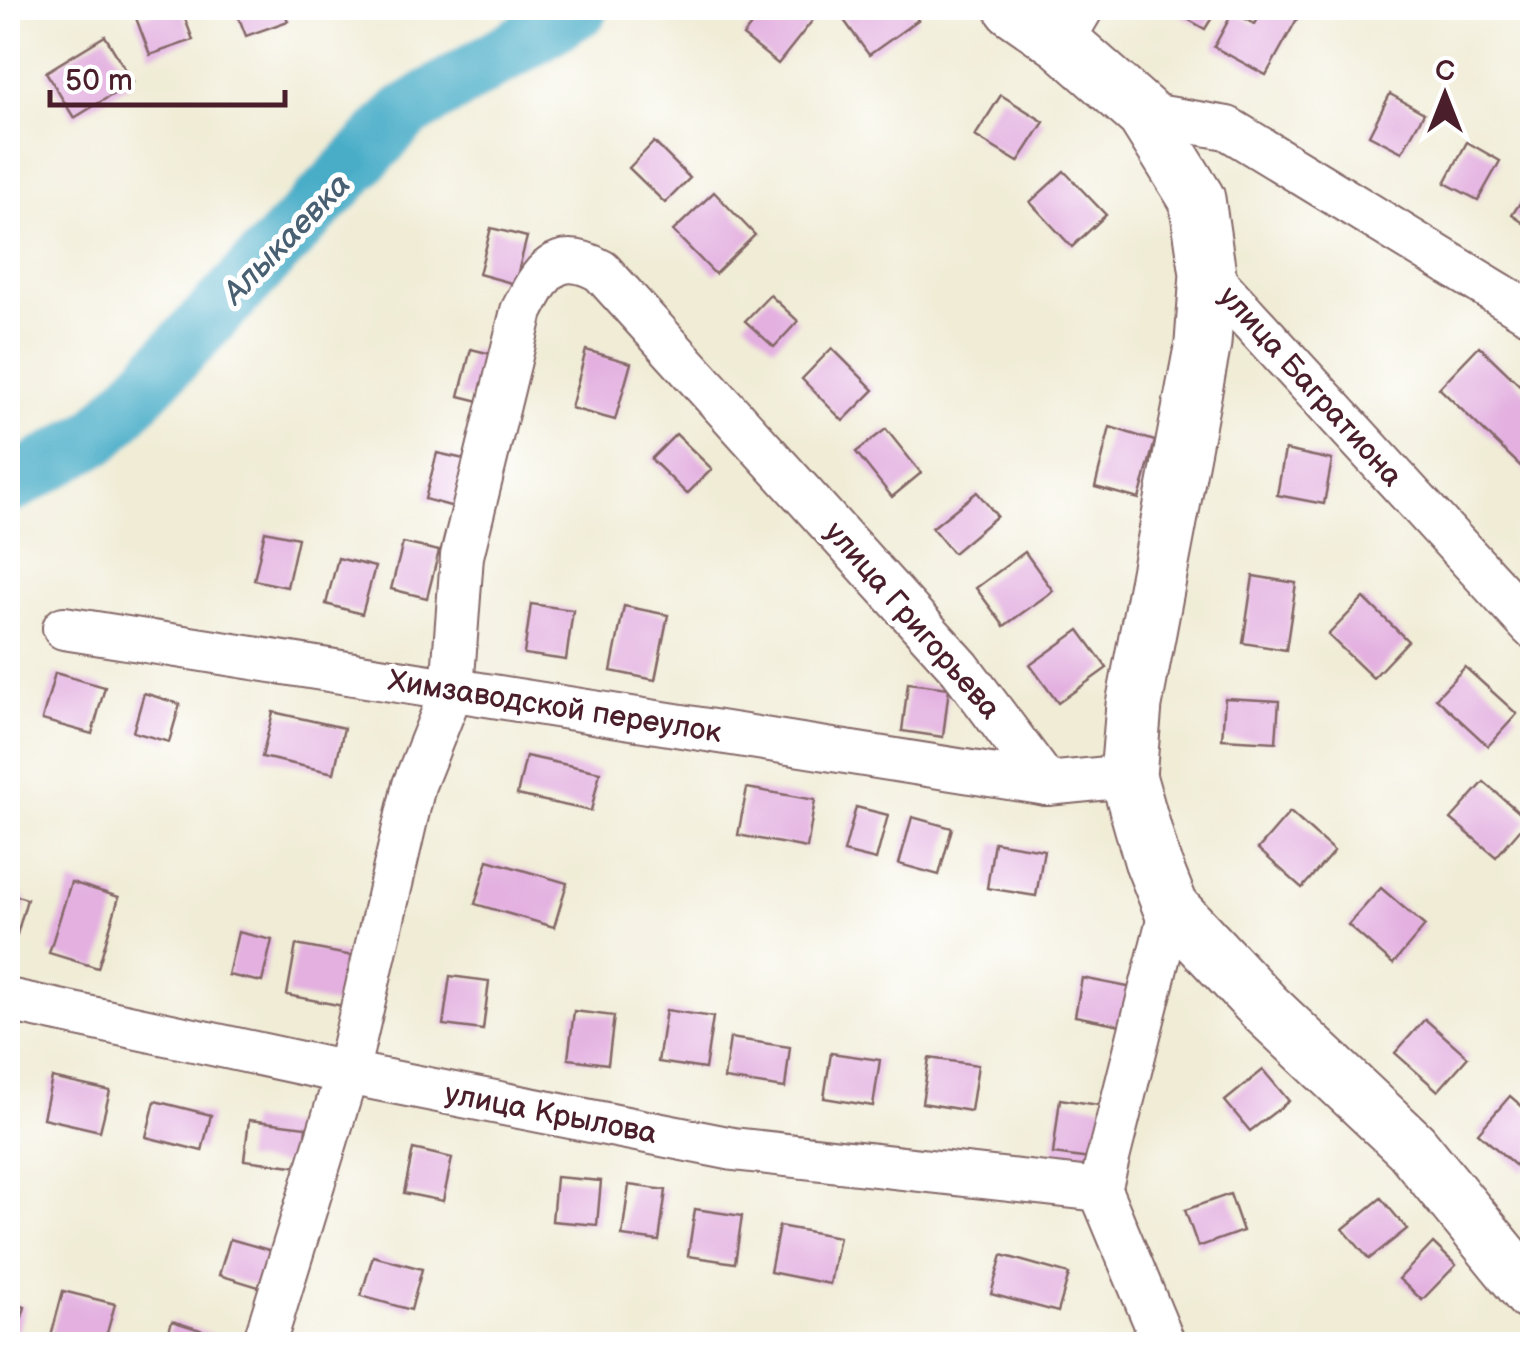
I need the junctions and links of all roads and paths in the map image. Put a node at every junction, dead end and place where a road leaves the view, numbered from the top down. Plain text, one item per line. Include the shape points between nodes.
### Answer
1 (1013, 8) edge
2 (1072, 24) edge
3 (1144, 114) junction
4 (1208, 274) junction
5 (1532, 314) edge
6 (1532, 627) edge
7 (64, 628) dead end
8 (452, 690) junction
9 (1128, 776) junction
10 (1047, 784) junction
11 (1171, 908) junction
12 (8, 1000) edge
13 (346, 1073) junction
14 (1100, 1190) junction
15 (1532, 1294) edge
16 (264, 1344) edge
17 (1164, 1344) edge

1 - 2 main road, улица Багратиона
2 - 3 main road, улица Багратиона
3 - 4 main road, улица Багратиона via 1197,200
3 - 5 street via 1227,128
4 - 6 street, улица Багратиона
4 - 9 main road via 1203,343 1134,705
7 - 8 street, Химзаводской переулок
8 - 10 street, Химзаводской переулок
8 - 10 street, улица Григорьева via 462,556 522,311 540,276 562,261 581,260 600,270 960,668
8 - 13 street via 414,785
9 - 10 street
9 - 11 main road
11 - 14 street
11 - 15 main road via 1265,1008 1412,1146
12 - 13 street, улица Крылова
13 - 14 street, улица Крылова via 733,1149
13 - 16 street
14 - 17 street

